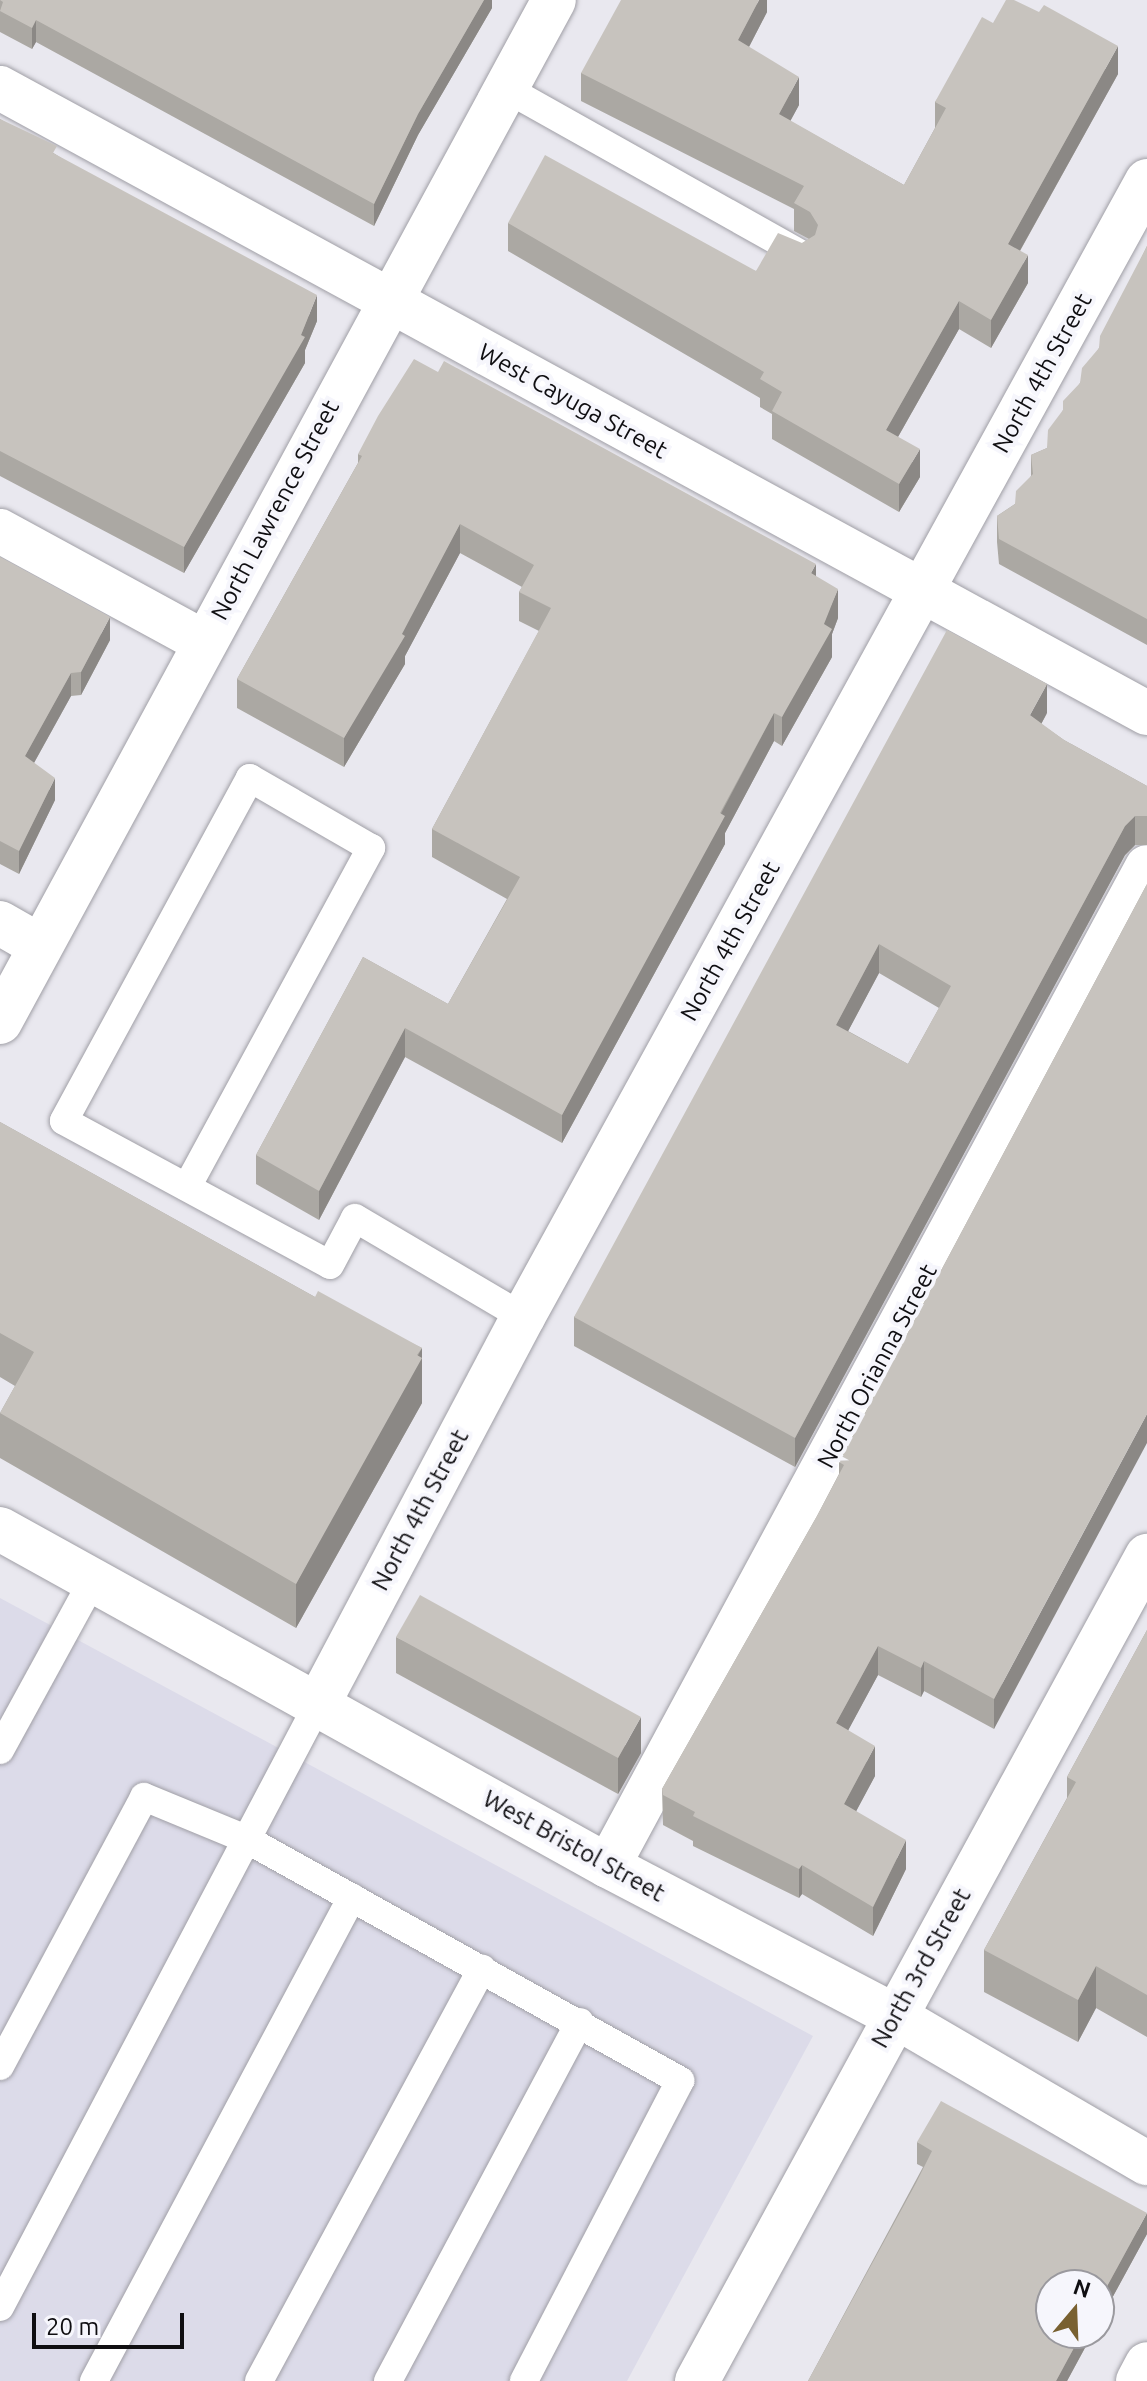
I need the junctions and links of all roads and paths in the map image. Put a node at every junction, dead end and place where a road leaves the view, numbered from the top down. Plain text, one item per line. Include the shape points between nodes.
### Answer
1 (554, 0) edge
2 (0, 88) edge
3 (505, 88) junction
4 (1147, 181) edge
5 (801, 254) edge
6 (389, 300) junction
7 (0, 531) edge
8 (923, 591) junction
9 (204, 642) junction
10 (1147, 713) edge
11 (1147, 867) edge
12 (0, 923) edge
13 (40, 946) junction
14 (0, 1022) edge
15 (187, 1187) junction
16 (523, 1317) junction
17 (0, 1529) edge
18 (1147, 1556) edge
19 (93, 1580) junction
20 (318, 1704) junction
21 (0, 1750) edge
22 (246, 1839) junction
23 (608, 1866) junction
24 (352, 1897) junction
25 (482, 1968) junction
26 (895, 2016) junction
27 (580, 2022) junction
28 (0, 2066) edge
29 (1147, 2163) edge
30 (0, 2307) edge
31 (1147, 2364) edge
32 (94, 2381) edge
33 (259, 2381) edge
34 (388, 2381) edge
35 (524, 2381) edge
36 (697, 2381) edge
37 (1138, 2381) edge

1 - 3 street, North Lawrence Street
2 - 6 street, West Cayuga Street
3 - 5 lane
3 - 6 street, North Lawrence Street
4 - 8 street, North 4th Street
6 - 8 street, West Cayuga Street
6 - 9 street, North Lawrence Street
7 - 9 street
8 - 10 street, West Cayuga Street
8 - 16 street, North 4th Street
9 - 13 street, North Lawrence Street
11 - 23 street, North Orianna Street
12 - 13 street
13 - 14 street, North Lawrence Street
15 - 15 lane via 64,1121 250,778 371,848
15 - 16 lane via 330,1265 355,1218
16 - 20 street, North 4th Street
17 - 19 street, West Bristol Street
18 - 26 street, North 3rd Street
19 - 20 street, West Bristol Street
19 - 21 lane
20 - 22 lane
20 - 23 street, West Bristol Street
22 - 24 lane
22 - 28 lane via 144,1797
22 - 30 lane
23 - 26 street, West Bristol Street
24 - 25 lane
24 - 32 lane
25 - 27 lane
25 - 33 lane
26 - 29 street, West Bristol Street
26 - 36 street, North 3rd Street
27 - 34 lane
27 - 35 lane via 680,2081
31 - 37 street

